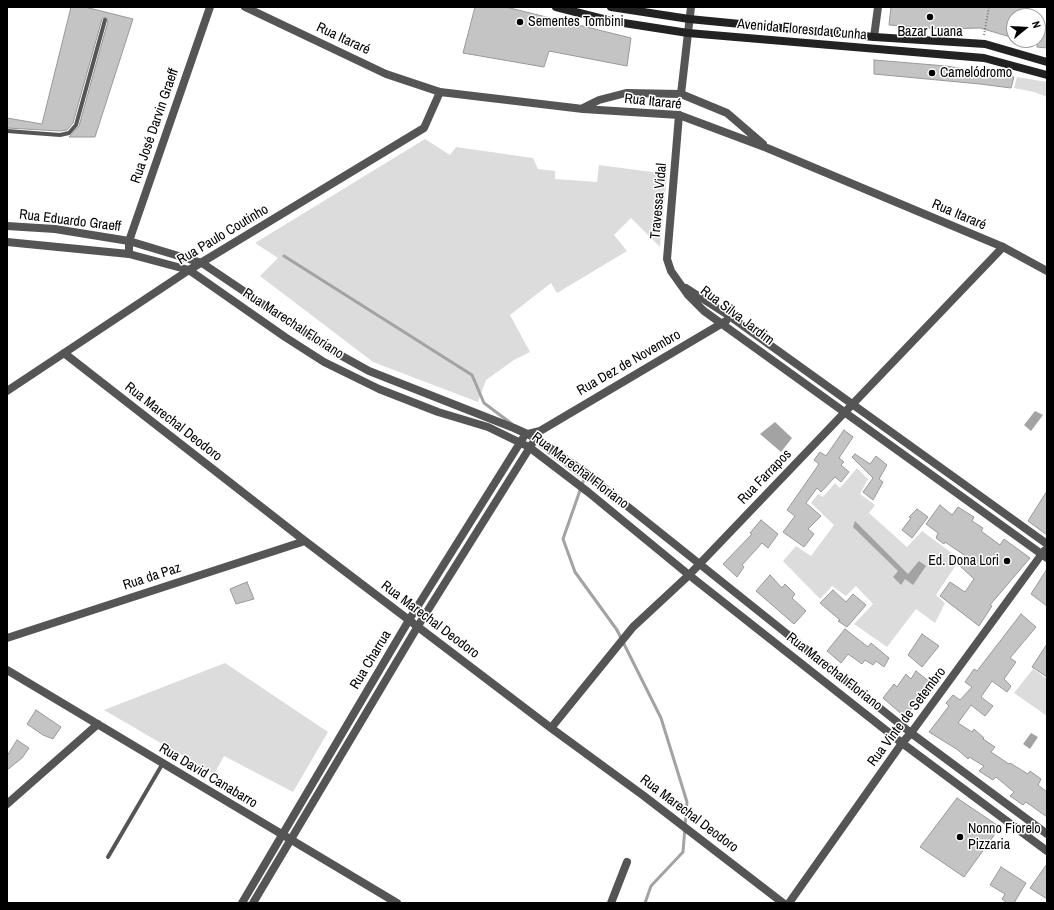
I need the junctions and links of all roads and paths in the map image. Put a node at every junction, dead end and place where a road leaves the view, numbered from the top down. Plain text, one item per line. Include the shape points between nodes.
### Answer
1 (210, 7) edge
2 (245, 7) edge
3 (556, 7) edge
4 (612, 7) edge
5 (691, 7) edge
6 (878, 7) edge
7 (989, 7) edge
8 (689, 19) junction
9 (105, 20) dead end
10 (688, 33) junction
11 (874, 37) junction
12 (982, 44) junction
13 (1047, 62) edge
14 (1047, 75) edge
15 (440, 92) junction
16 (681, 94) junction
17 (583, 109) junction
18 (679, 115) junction
19 (7, 131) edge
20 (767, 148) junction
21 (7, 226) edge
22 (129, 241) junction
23 (7, 242) edge
24 (1002, 247) junction
25 (129, 254) junction
26 (202, 263) junction
27 (189, 270) junction
28 (1047, 271) edge
29 (680, 284) junction
30 (731, 317) junction
31 (723, 324) junction
32 (331, 350) junction
33 (64, 353) junction
34 (792, 361) junction
35 (324, 362) junction
36 (786, 368) junction
37 (7, 391) edge
38 (853, 404) junction
39 (845, 413) junction
40 (540, 431) junction
41 (528, 434) junction
42 (536, 438) junction
43 (520, 442) junction
44 (529, 447) junction
45 (948, 473) junction
46 (941, 482) junction
47 (992, 505) junction
48 (479, 508) junction
49 (488, 513) junction
50 (986, 514) junction
51 (305, 541) junction
52 (1047, 545) edge
53 (454, 549) junction
54 (462, 554) junction
55 (1044, 557) edge
56 (698, 565) junction
57 (689, 575) junction
58 (756, 610) junction
59 (409, 620) junction
60 (748, 621) junction
61 (418, 626) junction
62 (7, 638) edge
63 (806, 650) junction
64 (798, 661) junction
65 (7, 670) edge
66 (98, 724) junction
67 (551, 728) junction
68 (911, 734) junction
69 (341, 735) junction
70 (350, 740) junction
71 (902, 743) junction
72 (163, 763) junction
73 (316, 778) junction
74 (324, 783) junction
75 (7, 804) edge
76 (1006, 804) junction
77 (999, 815) junction
78 (1047, 834) edge
79 (282, 835) junction
80 (290, 840) junction
81 (1047, 851) edge
82 (108, 857) dead end
83 (627, 862) dead end
84 (242, 903) edge
85 (253, 903) edge
86 (397, 903) edge
87 (611, 903) edge
88 (783, 903) edge
89 (789, 903) edge

1 - 22 street, Rua José Darvin Graeff
2 - 15 street, Rua Itararé via 386,74
3 - 10 main road, Avenida Flores da Cunha via 611,21
4 - 8 main road, Avenida Flores da Cunha
5 - 8 street
6 - 11 street
7 - 12 path
8 - 10 street
8 - 11 main road, Avenida Flores da Cunha
9 - 19 lane via 76,125 69,133 60,135
10 - 14 main road, Avenida Flores da Cunha via 984,58
10 - 16 street
11 - 12 main road, Avenida Flores da Cunha
12 - 13 main road, Avenida Flores da Cunha
15 - 17 street, Rua Itararé
15 - 26 street, Rua Paulo Coutinho via 424,128
16 - 17 street via 626,93 600,100
16 - 20 street via 727,113
17 - 18 street, Rua Itararé
18 - 20 street, Rua Itararé
18 - 29 street, Travessa Vidal via 667,259
20 - 24 street, Rua Itararé
21 - 22 street, Rua Eduardo Graeff via 55,229
22 - 25 street, Rua José Darvin Graeff
22 - 26 street, Rua Marechal Floriano
23 - 25 street, Rua Marechal Floriano
24 - 28 street, Rua Itararé
24 - 38 street, Rua Farrapos
25 - 27 street, Rua Marechal Floriano
26 - 27 street, Rua Paulo Coutinho
26 - 32 street, Rua Marechal Floriano
27 - 33 street, Rua Paulo Coutinho
27 - 35 street, Rua Marechal Floriano
29 - 30 street, Rua Silva Jardim
29 - 31 street, Rua Silva Jardim via 696,303
30 - 31 street, Rua Dez de Novembro
30 - 34 street, Rua Silva Jardim
31 - 36 street, Rua Silva Jardim
31 - 40 street, Rua Dez de Novembro
32 - 35 street
32 - 41 street, Rua Marechal Floriano via 369,371
33 - 37 street, Rua Paulo Coutinho
33 - 51 street, Rua Marechal Deodoro
34 - 36 street
34 - 38 street, Rua Silva Jardim
35 - 43 street, Rua Marechal Floriano via 379,389
36 - 39 street, Rua Silva Jardim
38 - 39 street, Rua Farrapos
38 - 45 street, Rua Silva Jardim
39 - 46 street, Rua Silva Jardim
39 - 56 street, Rua Farrapos
40 - 41 street, Rua Dez de Novembro
40 - 42 street, Rua Dez de Novembro
41 - 42 street, Rua Marechal Floriano
41 - 43 street, Rua Charrua
42 - 44 street, Rua Charrua
42 - 56 street, Rua Marechal Floriano via 587,474
43 - 44 street, Rua Marechal Floriano
43 - 48 street, Rua Charrua
44 - 49 street, Rua Charrua
44 - 57 street, Rua Marechal Floriano
45 - 46 street
45 - 47 street, Rua Silva Jardim
46 - 50 street, Rua Silva Jardim
47 - 50 street
47 - 52 street, Rua Silva Jardim
48 - 49 street
48 - 53 street, Rua Charrua
49 - 54 street, Rua Charrua
50 - 55 street, Rua Silva Jardim
51 - 59 street, Rua Marechal Deodoro
51 - 62 street, Rua da Paz
52 - 55 street, Rua Vinte de Setembro
53 - 54 street
53 - 59 street, Rua Charrua
54 - 61 street, Rua Charrua
55 - 68 street, Rua Vinte de Setembro
56 - 57 street, Rua Farrapos
56 - 58 street, Rua Marechal Floriano
57 - 60 street, Rua Marechal Floriano
57 - 67 street, Rua Farrapos via 633,627
58 - 60 street
58 - 63 street, Rua Marechal Floriano
59 - 61 street, Rua Marechal Deodoro
59 - 69 street, Rua Charrua
60 - 64 street, Rua Marechal Floriano
61 - 67 street, Rua Marechal Deodoro
61 - 70 street, Rua Charrua
63 - 64 street
63 - 68 street, Rua Marechal Floriano
64 - 71 street, Rua Marechal Floriano
65 - 66 street, Rua David Canabarro
66 - 72 street, Rua David Canabarro
66 - 75 street
67 - 88 street, Rua Marechal Deodoro
68 - 71 street, Rua Vinte de Setembro
68 - 76 street, Rua Marechal Floriano
69 - 70 street
69 - 73 street, Rua Charrua
70 - 74 street, Rua Charrua
71 - 77 street, Rua Marechal Floriano
71 - 89 street, Rua Vinte de Setembro
72 - 79 street, Rua David Canabarro
72 - 82 lane
73 - 74 street
73 - 79 street, Rua Charrua
74 - 80 street, Rua Charrua
76 - 77 street
76 - 78 street, Rua Marechal Floriano
77 - 81 street, Rua Marechal Floriano
79 - 80 street, Rua David Canabarro
79 - 84 street, Rua Charrua
80 - 85 street, Rua Charrua
80 - 86 street, Rua David Canabarro
83 - 87 street

